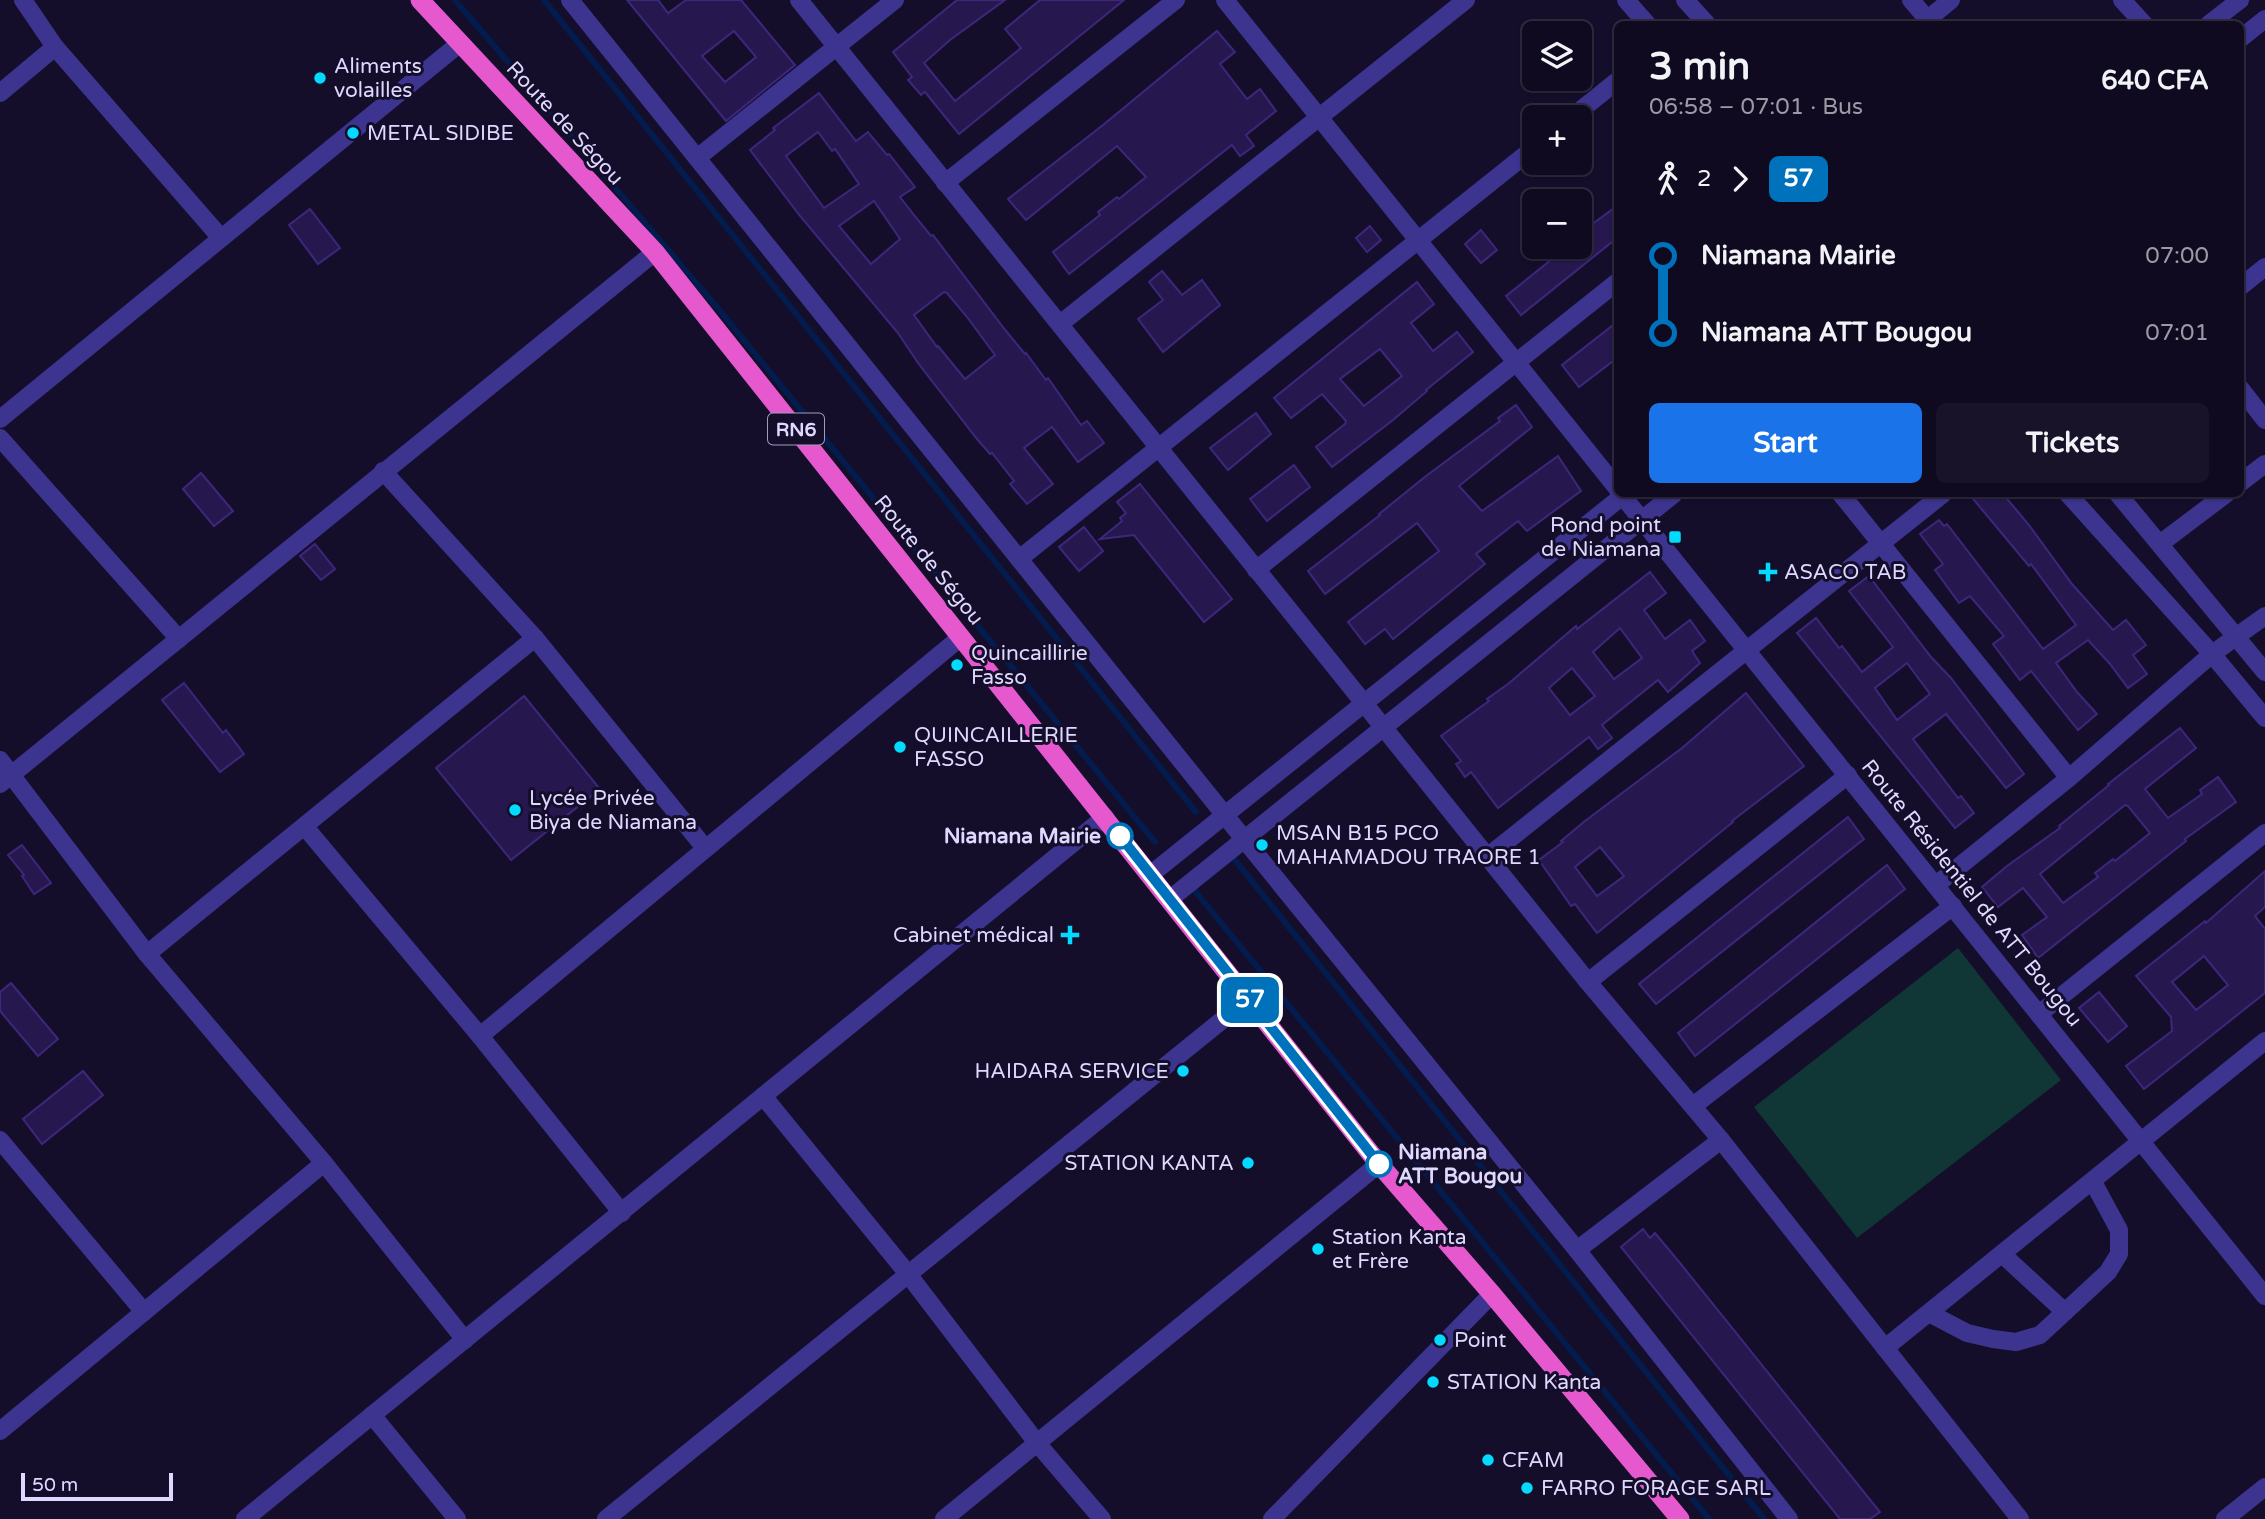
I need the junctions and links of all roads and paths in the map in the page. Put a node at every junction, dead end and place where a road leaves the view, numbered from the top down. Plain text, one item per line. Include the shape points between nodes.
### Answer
1 (420, 0) edge
2 (570, 0) edge
3 (799, 0) edge
4 (895, 0) edge
5 (1176, 0) edge
6 (1225, 0) edge
7 (1466, 0) edge
8 (1626, 0) edge
9 (1685, 0) edge
10 (1911, 0) edge
11 (1951, 0) edge
12 (2122, 0) edge
13 (2240, 0) edge
14 (29, 2) edge
15 (2265, 19) edge
16 (1644, 21) edge
17 (1704, 21) edge
18 (1924, 21) edge
19 (1926, 21) edge
20 (2141, 21) edge
21 (2213, 21) edge
22 (2244, 36) edge
23 (459, 44) junction
24 (55, 47) junction
25 (836, 47) junction
26 (1614, 83) edge
27 (0, 93) edge
28 (1587, 105) edge
29 (1319, 117) junction
30 (1522, 157) edge
31 (697, 158) junction
32 (945, 183) junction
33 (221, 238) junction
34 (1418, 240) junction
35 (655, 252) junction
36 (2265, 267) edge
37 (1614, 284) edge
38 (2244, 284) edge
39 (1060, 324) junction
40 (1516, 362) junction
41 (2244, 393) edge
42 (0, 419) edge
43 (2265, 420) edge
44 (0, 438) edge
45 (1158, 448) junction
46 (2265, 464) edge
47 (383, 471) junction
48 (2244, 480) edge
49 (1614, 483) edge
50 (1617, 497) edge
51 (1625, 497) edge
52 (1670, 497) edge
53 (1843, 497) edge
54 (1939, 497) edge
55 (2071, 497) edge
56 (2121, 497) edge
57 (2222, 497) edge
58 (1642, 519) junction
59 (1881, 543) junction
60 (2161, 543) junction
61 (1019, 559) junction
62 (1256, 570) junction
63 (2265, 616) edge
64 (961, 636) junction
65 (2237, 637) junction
66 (535, 638) junction
67 (179, 639) junction
68 (1747, 650) junction
69 (2212, 654) junction
70 (2265, 672) edge
71 (1364, 703) junction
72 (2265, 718) edge
73 (1383, 727) junction
74 (0, 760) edge
75 (1847, 775) junction
76 (2069, 778) junction
77 (6, 779) edge
78 (1225, 815) junction
79 (1105, 817) junction
80 (305, 827) junction
81 (2265, 833) edge
82 (1244, 839) junction
83 (705, 848) junction
84 (1488, 857) junction
85 (1150, 875) junction
86 (1936, 885) junction
87 (1170, 899) junction
88 (1953, 906) junction
89 (147, 954) junction
90 (1588, 982) junction
91 (2039, 1014) junction
92 (1221, 1021) dead end
93 (480, 1036) junction
94 (2265, 1041) edge
95 (763, 1096) junction
96 (1693, 1106) junction
97 (0, 1140) edge
98 (1721, 1140) junction
99 (2143, 1142) junction
100 (324, 1163) junction
101 (1379, 1164) junction
102 (2093, 1182) junction
103 (622, 1213) junction
104 (1577, 1250) junction
105 (2002, 1254) junction
106 (908, 1274) junction
107 (1492, 1294) junction
108 (2265, 1296) edge
109 (144, 1312) junction
110 (2065, 1312) junction
111 (1929, 1313) junction
112 (465, 1340) junction
113 (1885, 1348) junction
114 (372, 1415) junction
115 (0, 1431) edge
116 (1037, 1443) junction
117 (2265, 1487) edge
118 (246, 1519) edge
119 (457, 1519) edge
120 (606, 1519) edge
121 (944, 1519) edge
122 (1102, 1519) edge
123 (1272, 1519) edge
124 (1680, 1519) edge
125 (1789, 1519) edge
126 (2020, 1519) edge
127 (2225, 1519) edge

1 - 23 highway, Route de Ségou / RN6
2 - 31 street
3 - 25 street
4 - 25 street
5 - 32 street
6 - 29 street, Route Résidentiel de ATT Bougou
7 - 29 street
8 - 16 street
9 - 17 street
10 - 18 street
11 - 19 street
12 - 20 street
13 - 21 street
14 - 24 street
15 - 22 street
23 - 33 street
23 - 35 highway, Route de Ségou / RN6
24 - 27 street
24 - 33 street
25 - 31 street
25 - 32 street
26 - 28 street
29 - 34 street, Route Résidentiel de ATT Bougou
29 - 39 street
30 - 34 street
31 - 61 street
32 - 39 street
33 - 42 street
34 - 40 street, Route Résidentiel de ATT Bougou
34 - 45 street
35 - 47 street
35 - 64 highway, Route de Ségou / RN6
36 - 38 street
37 - 40 street
39 - 45 street
40 - 49 street, Route Résidentiel de ATT Bougou
40 - 62 street
41 - 43 street
44 - 67 street
45 - 61 street
45 - 62 street
46 - 48 street
47 - 66 street
47 - 67 street
50 - 71 street
51 - 58 street, Route Résidentiel de ATT Bougou
52 - 58 street
53 - 59 street
54 - 59 street
55 - 69 street
56 - 60 street
57 - 60 street
58 - 68 street, Route Résidentiel de ATT Bougou
58 - 73 street
59 - 68 street
59 - 76 street
60 - 65 street
61 - 78 street
62 - 71 street
63 - 65 street
64 - 79 highway, Route de Ségou / RN6
64 - 83 street
65 - 69 street
65 - 70 street
66 - 80 street
66 - 83 street
67 - 77 street
68 - 75 street, Route Résidentiel de ATT Bougou
68 - 84 street
69 - 72 street
69 - 76 street
71 - 73 street
71 - 78 street
73 - 82 street
73 - 84 street
74 - 77 street
75 - 86 street, Route Résidentiel de ATT Bougou
75 - 90 street
76 - 86 street
77 - 89 street
78 - 82 street
78 - 85 street
79 - 85 highway, Route de Ségou / RN6
79 - 95 street
80 - 89 street
80 - 93 street
81 - 91 street
82 - 87 street
82 - 104 street
83 - 93 street
84 - 90 street
85 - 87 highway, Route de Ségou / RN6
86 - 88 street, Route Résidentiel de ATT Bougou
87 - 101 highway, Route de Ségou / RN6
88 - 91 street, Route Résidentiel de ATT Bougou
88 - 96 street
89 - 100 street
90 - 96 street
91 - 99 street, Route Résidentiel de ATT Bougou
92 - 106 street
93 - 103 street
94 - 99 street
95 - 103 street
95 - 106 street
96 - 98 street
97 - 109 street
98 - 104 street
98 - 113 street
99 - 102 street
99 - 108 street, Route Résidentiel de ATT Bougou
100 - 109 street
100 - 112 street
101 - 107 highway, Route de Ségou / RN6
101 - 116 street
102 - 105 street
102 - 110 street via 2119,1230 2119,1254 2108,1272
103 - 112 street
104 - 125 street
105 - 110 street
105 - 111 street
106 - 116 street
106 - 120 street
107 - 123 street
107 - 124 highway, Route de Ségou / RN6
109 - 115 street
110 - 111 street via 2040,1335 2016,1342 1967,1333
111 - 113 street
112 - 114 street
113 - 126 street
114 - 118 street
114 - 119 street
116 - 121 street
116 - 122 street
117 - 127 street

